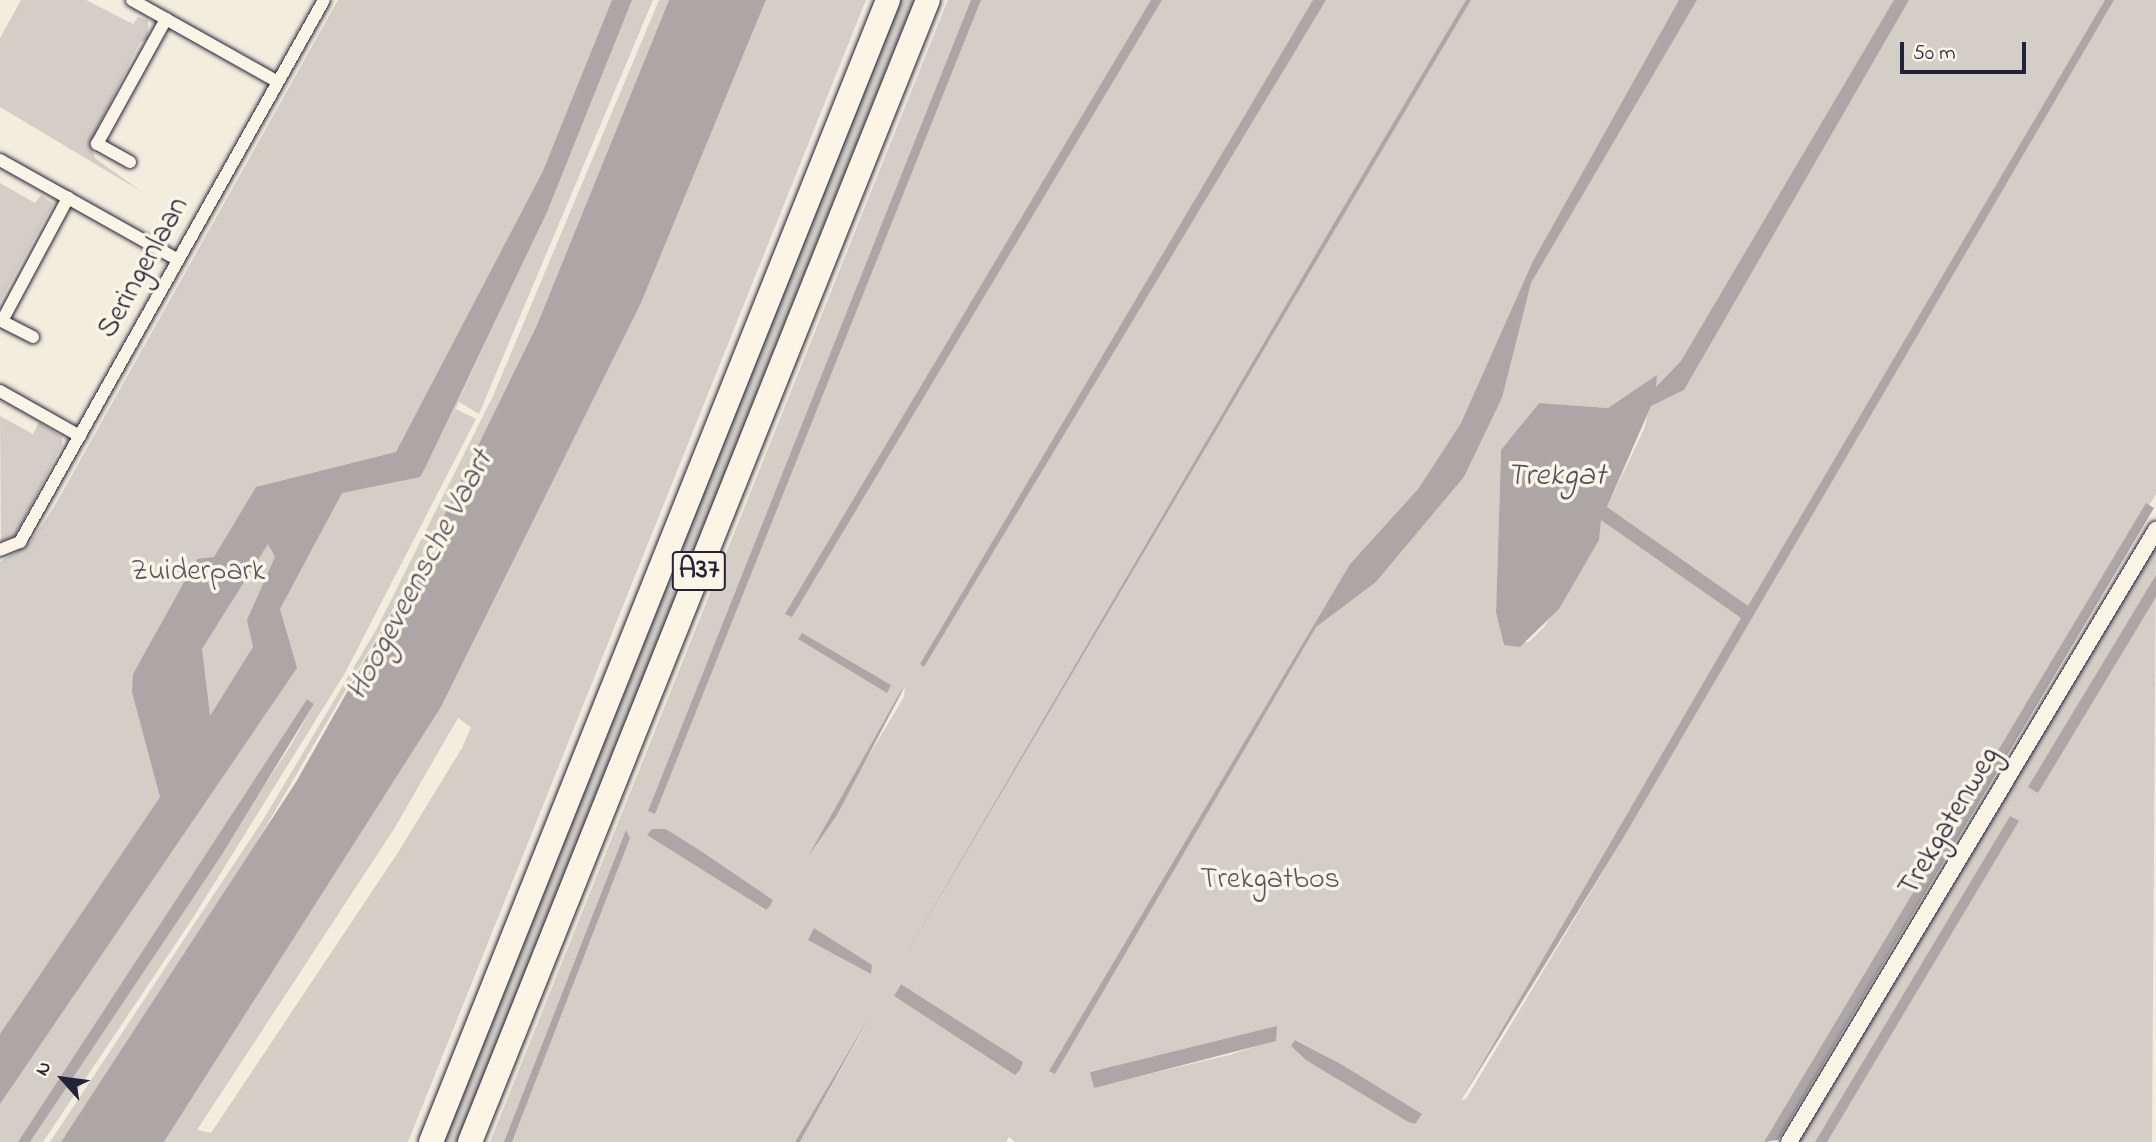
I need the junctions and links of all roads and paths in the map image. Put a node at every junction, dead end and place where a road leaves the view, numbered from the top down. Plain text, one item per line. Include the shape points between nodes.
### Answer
1 (132, 0) edge
2 (324, 0) edge
3 (888, 0) edge
4 (928, 0) edge
5 (166, 19) junction
6 (278, 82) junction
7 (0, 160) edge
8 (130, 162) dead end
9 (68, 198) junction
10 (178, 260) junction
11 (33, 337) dead end
12 (0, 391) edge
13 (80, 436) junction
14 (2156, 530) edge
15 (0, 550) edge
16 (431, 1142) edge
17 (470, 1142) edge
18 (1789, 1142) edge

1 - 5 street
2 - 6 street, Seringenlaan
3 - 16 highway, A37
4 - 17 highway, A37
5 - 6 street
5 - 8 street via 97,144
6 - 10 street, Seringenlaan
7 - 9 street
9 - 10 street
9 - 11 street via 2,321
10 - 13 street, Seringenlaan
12 - 13 street
13 - 15 street, Seringenlaan via 20,542
14 - 18 street, Trekgatenweg

